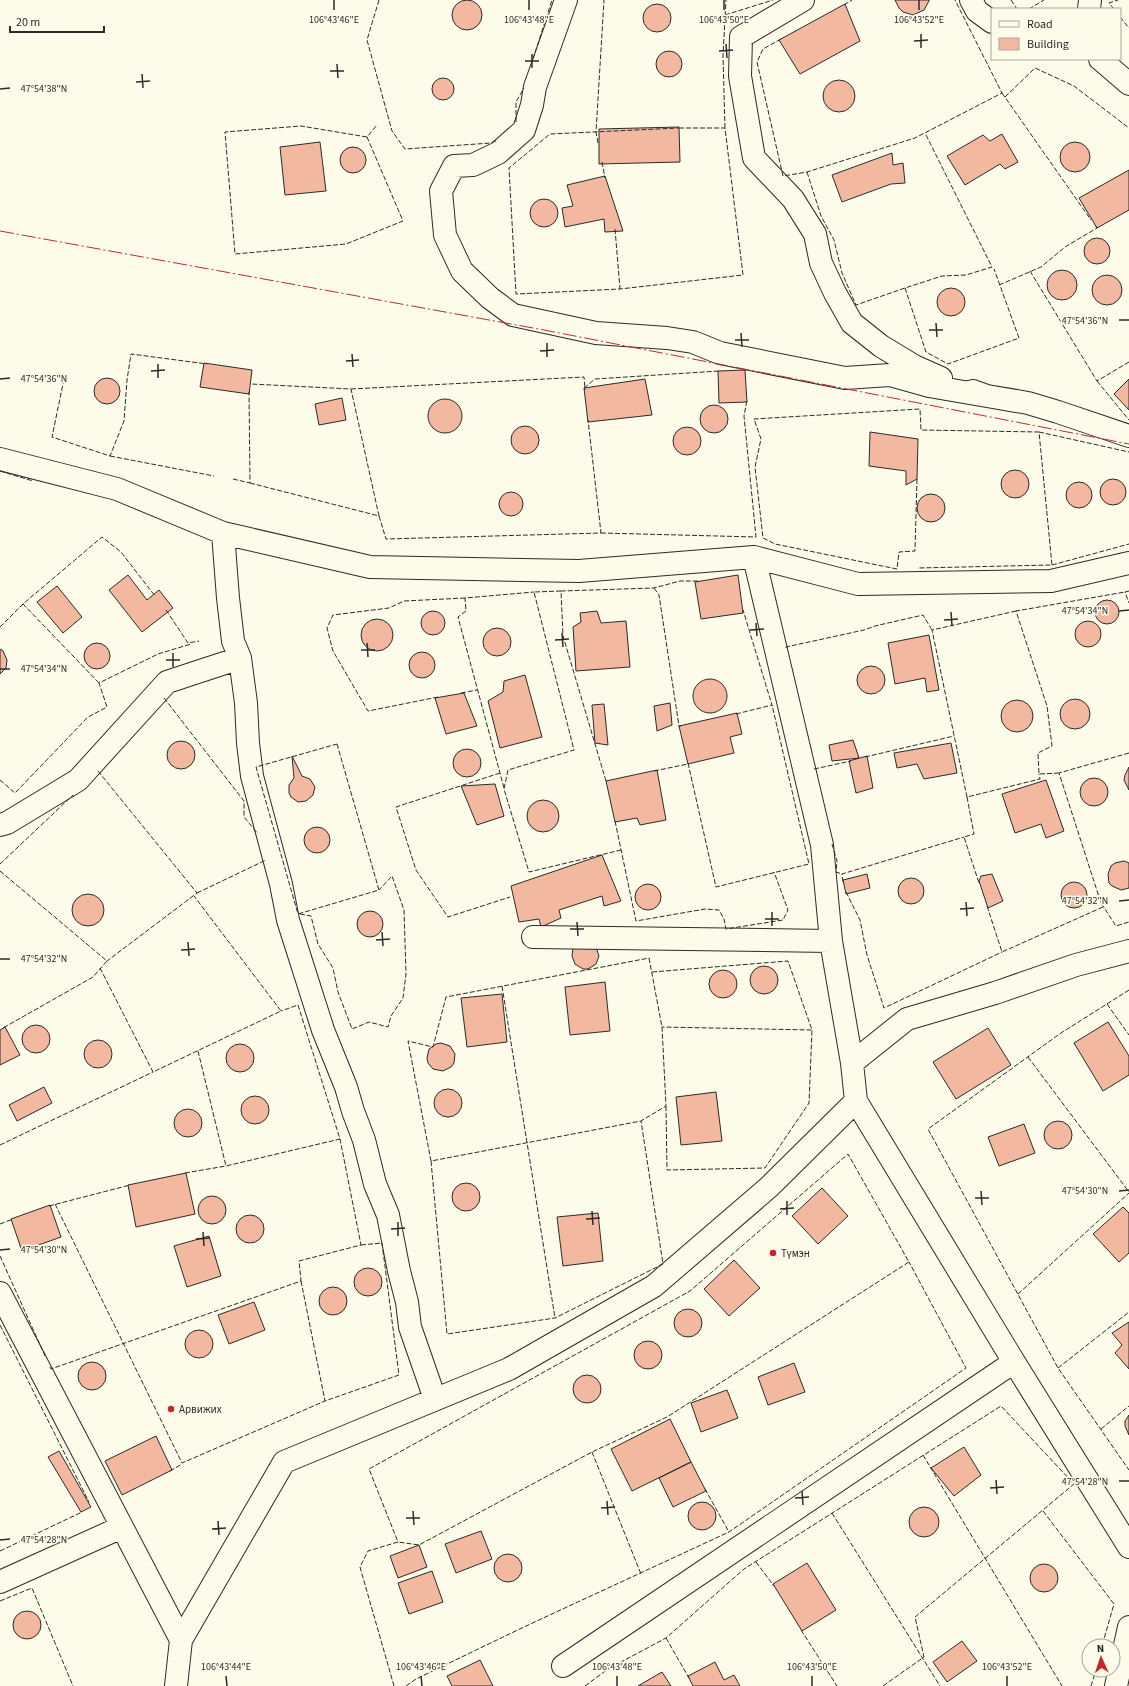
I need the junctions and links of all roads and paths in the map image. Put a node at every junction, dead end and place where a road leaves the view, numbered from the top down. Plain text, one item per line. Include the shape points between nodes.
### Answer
1 (566, 0) edge
2 (803, 0) edge
3 (972, 0) edge
4 (991, 21) edge
5 (1101, 60) edge
6 (1129, 84) edge
7 (987, 396) junction
8 (1129, 436) edge
9 (0, 459) edge
10 (223, 533) junction
11 (754, 557) junction
12 (1129, 563) edge
13 (240, 658) junction
14 (0, 825) edge
15 (532, 937) dead end
16 (830, 941) junction
17 (1129, 951) edge
18 (852, 1063) junction
19 (856, 1101) junction
20 (0, 1293) edge
21 (1014, 1362) junction
22 (435, 1399) junction
23 (122, 1527) junction
24 (1129, 1547) edge
25 (0, 1582) edge
26 (1129, 1627) edge
27 (181, 1640) junction
28 (563, 1666) dead end
29 (177, 1685) edge
30 (1116, 1686) edge

1 - 7 street via 535,87 524,130 498,153 473,165 454,166 441,191 445,235 462,271 490,298 513,315 596,333 693,342 720,353 845,378 890,375 928,386
2 - 7 street via 741,37 740,76 754,158 793,199 815,234 821,263 852,323 914,366
3 - 4 street via 977,11
5 - 6 street
7 - 8 street via 1036,406
9 - 10 street via 117,489
10 - 11 street via 370,568 579,571
10 - 13 street via 233,641
11 - 12 street via 858,584 1051,581
11 - 16 street via 822,845
13 - 14 street via 167,682 78,780 8,823
13 - 22 street via 252,776 288,920 364,1140 375,1184 388,1215 407,1302 410,1328
15 - 16 street
16 - 18 street
17 - 18 street via 1076,965 995,993 907,1019
18 - 19 street
19 - 21 street
19 - 22 street via 769,1187 654,1286 509,1369
20 - 23 street
21 - 24 street
21 - 28 street
22 - 27 street via 284,1462
23 - 25 street
23 - 27 street
26 - 30 street
27 - 29 street

